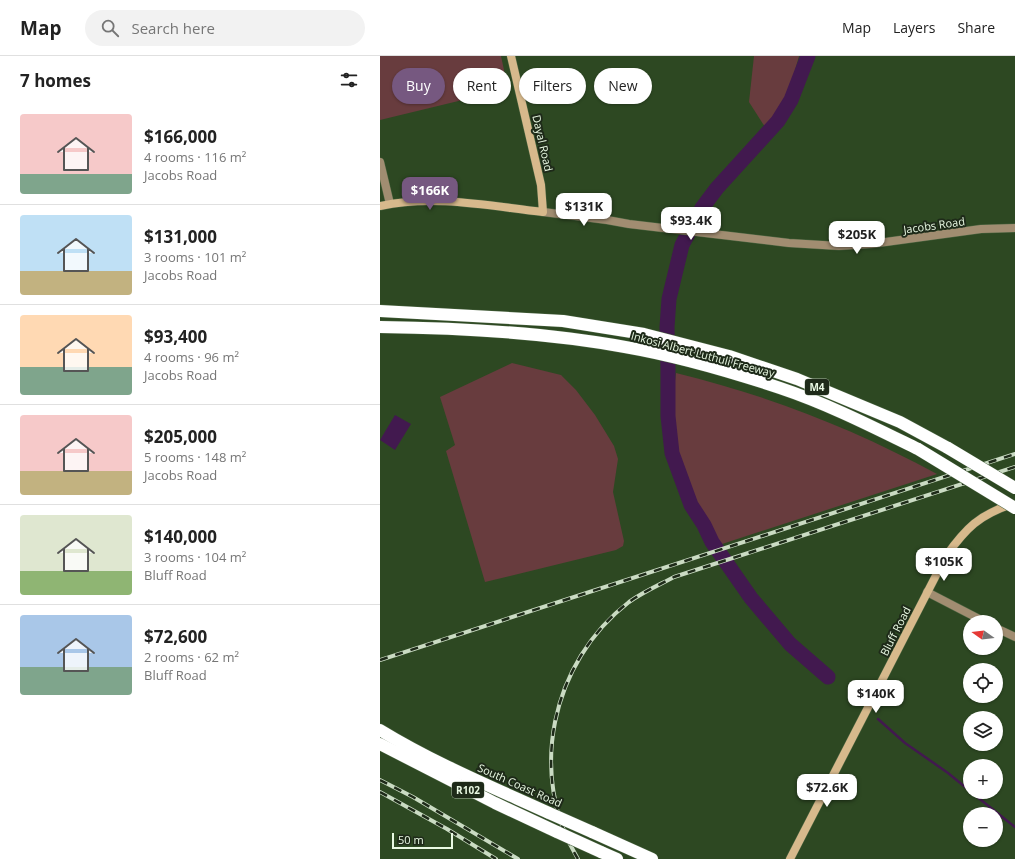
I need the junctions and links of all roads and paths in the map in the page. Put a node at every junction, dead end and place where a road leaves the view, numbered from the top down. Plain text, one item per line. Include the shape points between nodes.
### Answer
1 (511, 56) edge
2 (380, 162) edge
3 (390, 204) junction
4 (380, 206) edge
5 (543, 212) junction
6 (1015, 228) edge
7 (380, 309) edge
8 (380, 327) edge
9 (1015, 488) edge
10 (1015, 503) edge
11 (1015, 508) edge
12 (927, 592) junction
13 (971, 615) edge
14 (1003, 631) edge
15 (1015, 637) edge
16 (380, 730) edge
17 (380, 744) edge
18 (617, 859) edge
19 (652, 859) edge
20 (790, 859) edge

1 - 5 main road, Dayal Road via 541,185
2 - 3 street
3 - 4 main road, Jacobs Road
3 - 5 main road, Jacobs Road via 448,201
5 - 6 street, Jacobs Road via 789,243 839,246 981,229
7 - 9 highway, Inkosi Albert Luthuli Freeway / M4, bridge via 562,321 680,342 797,379 900,422
8 - 11 highway, Inkosi Albert Luthuli Freeway / M4, bridge via 561,337 679,359 780,388 828,407 918,449
10 - 12 main road, Bluff Road via 992,512 968,528 946,556
12 - 13 street
12 - 20 main road, Bluff Road
14 - 15 street
16 - 19 highway, South Coast Road / R102, bridge via 444,765
17 - 18 highway, R102, bridge via 495,804

